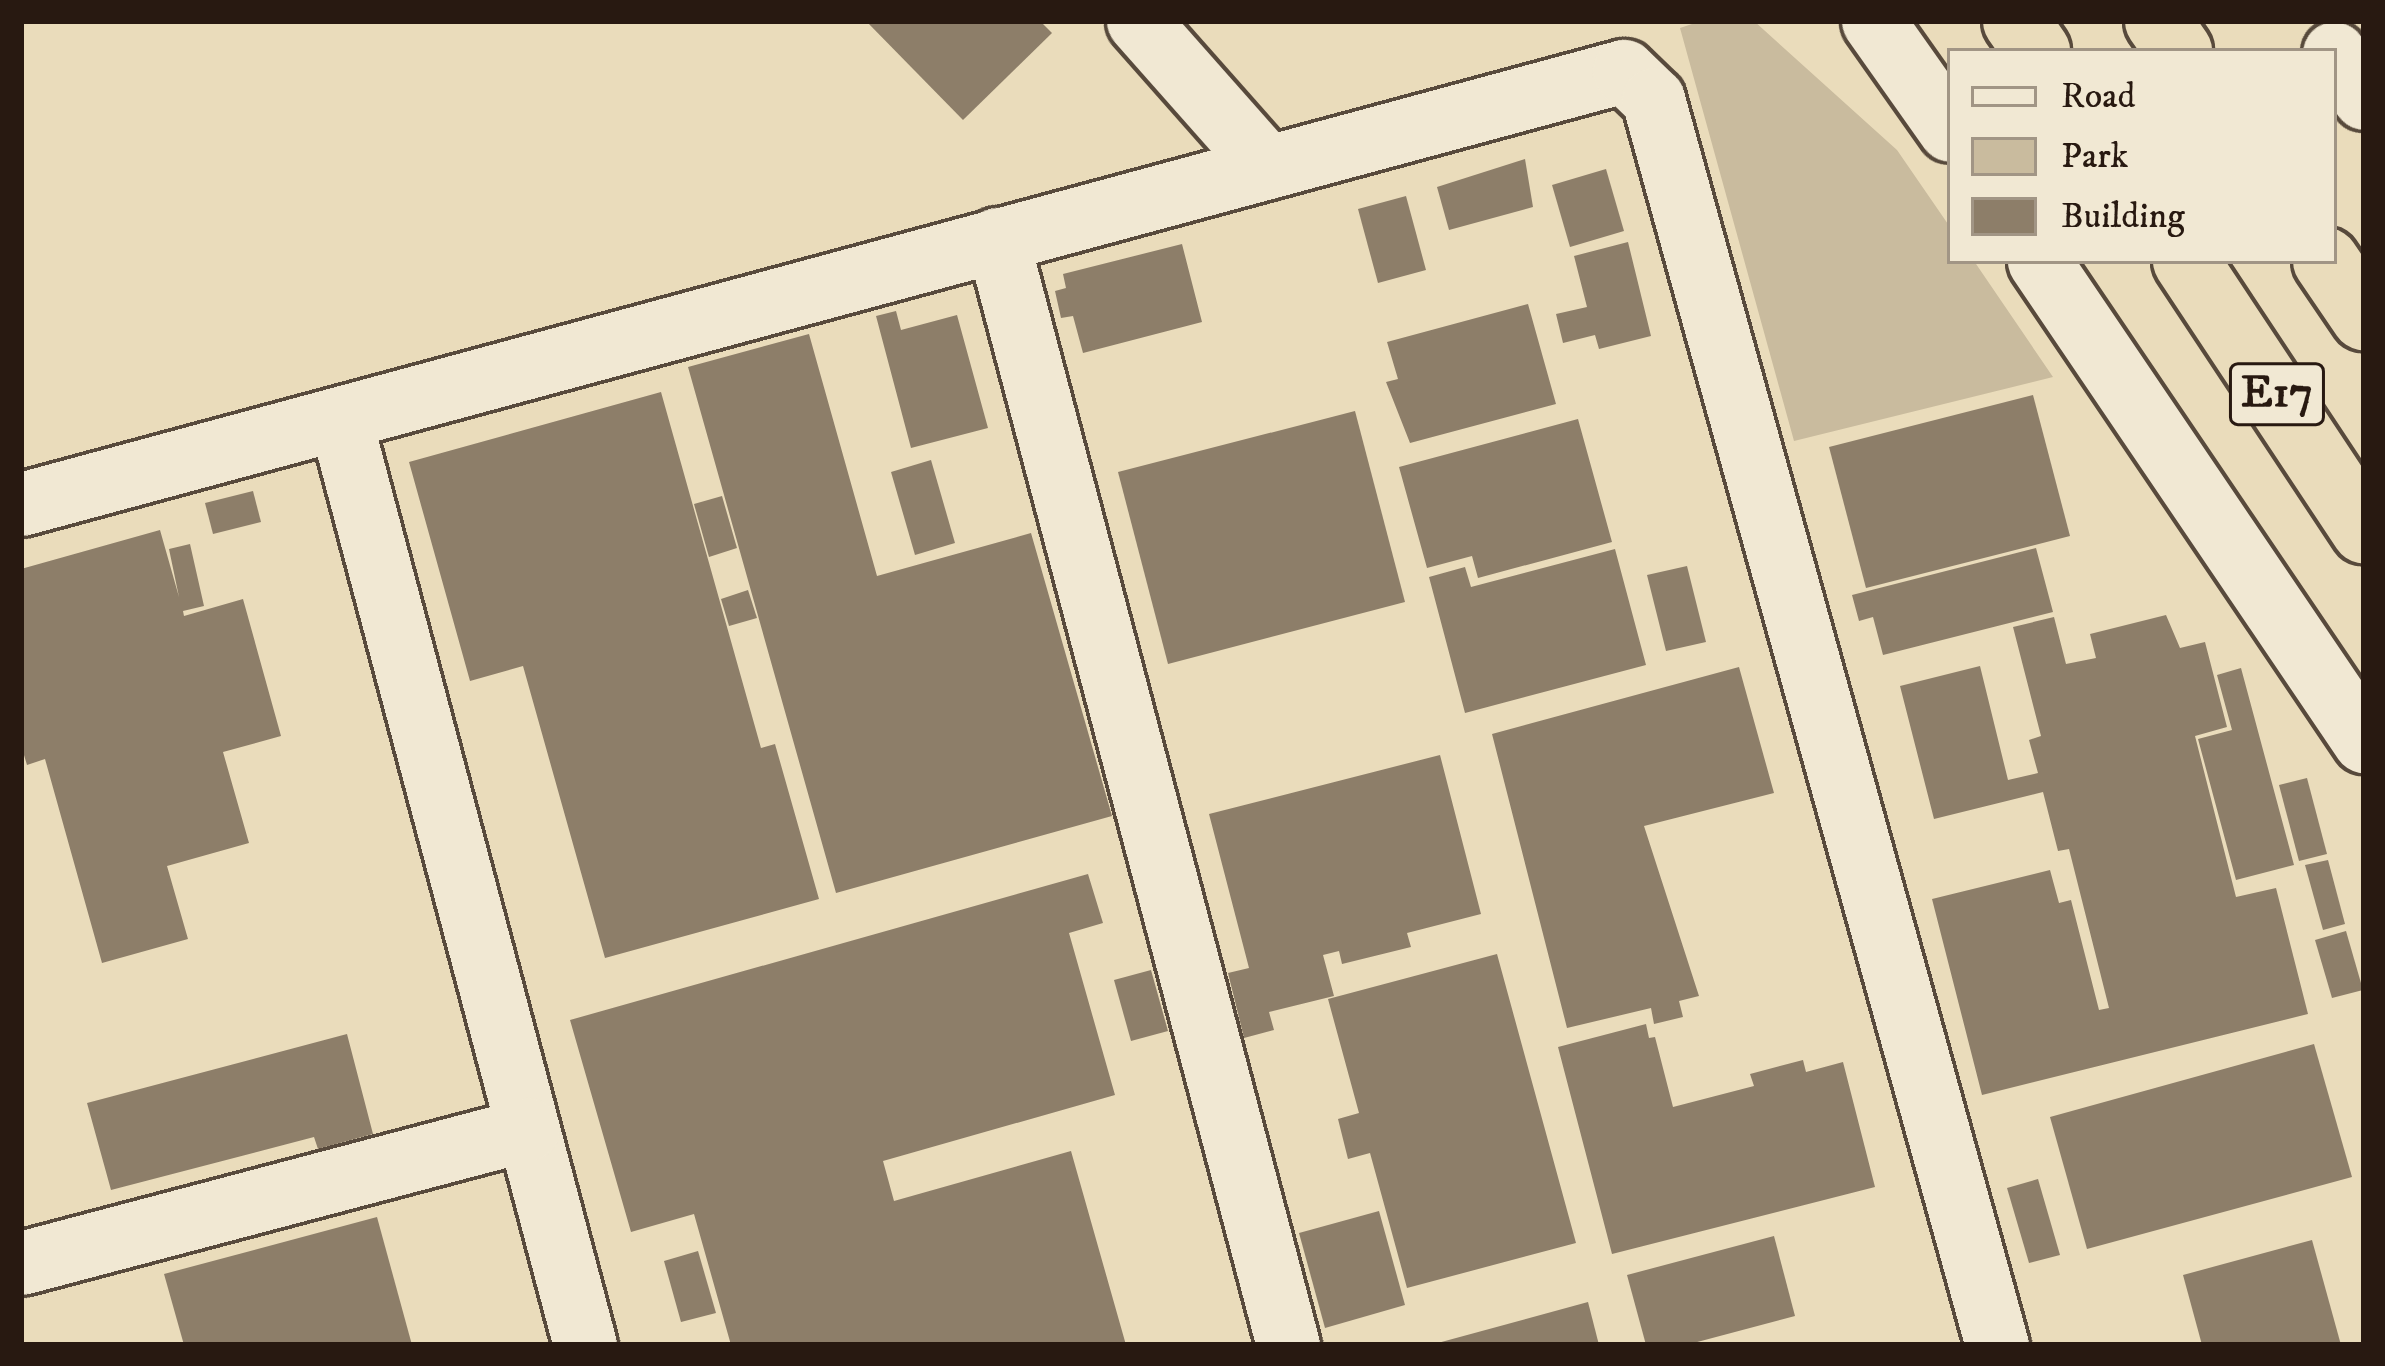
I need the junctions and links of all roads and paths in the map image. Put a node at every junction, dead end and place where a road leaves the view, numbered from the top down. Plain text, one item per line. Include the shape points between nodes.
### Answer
1 (1138, 21) edge
2 (1874, 21) edge
3 (2016, 21) edge
4 (2158, 21) edge
5 (2312, 21) edge
6 (2035, 48) edge
7 (2177, 48) edge
8 (2330, 48) edge
9 (2337, 58) edge
10 (2364, 98) edge
11 (1947, 126) edge
12 (1267, 167) junction
13 (997, 239) junction
14 (2041, 264) edge
15 (2188, 264) edge
16 (2328, 264) edge
17 (2364, 316) edge
18 (340, 419) junction
19 (21, 504) edge
20 (2364, 530) edge
21 (2364, 740) edge
22 (528, 1130) junction
23 (21, 1263) edge
24 (585, 1345) edge
25 (1288, 1345) edge
26 (1997, 1345) edge

1 - 12 street
2 - 11 street
3 - 6 highway
4 - 7 highway
5 - 8 street
9 - 10 street
12 - 13 street
12 - 26 street via 1624,71 1652,99
13 - 18 street
13 - 25 street
14 - 21 street
15 - 20 highway, E17
16 - 17 highway, E17
18 - 19 street
18 - 22 street
22 - 23 street
22 - 24 street

